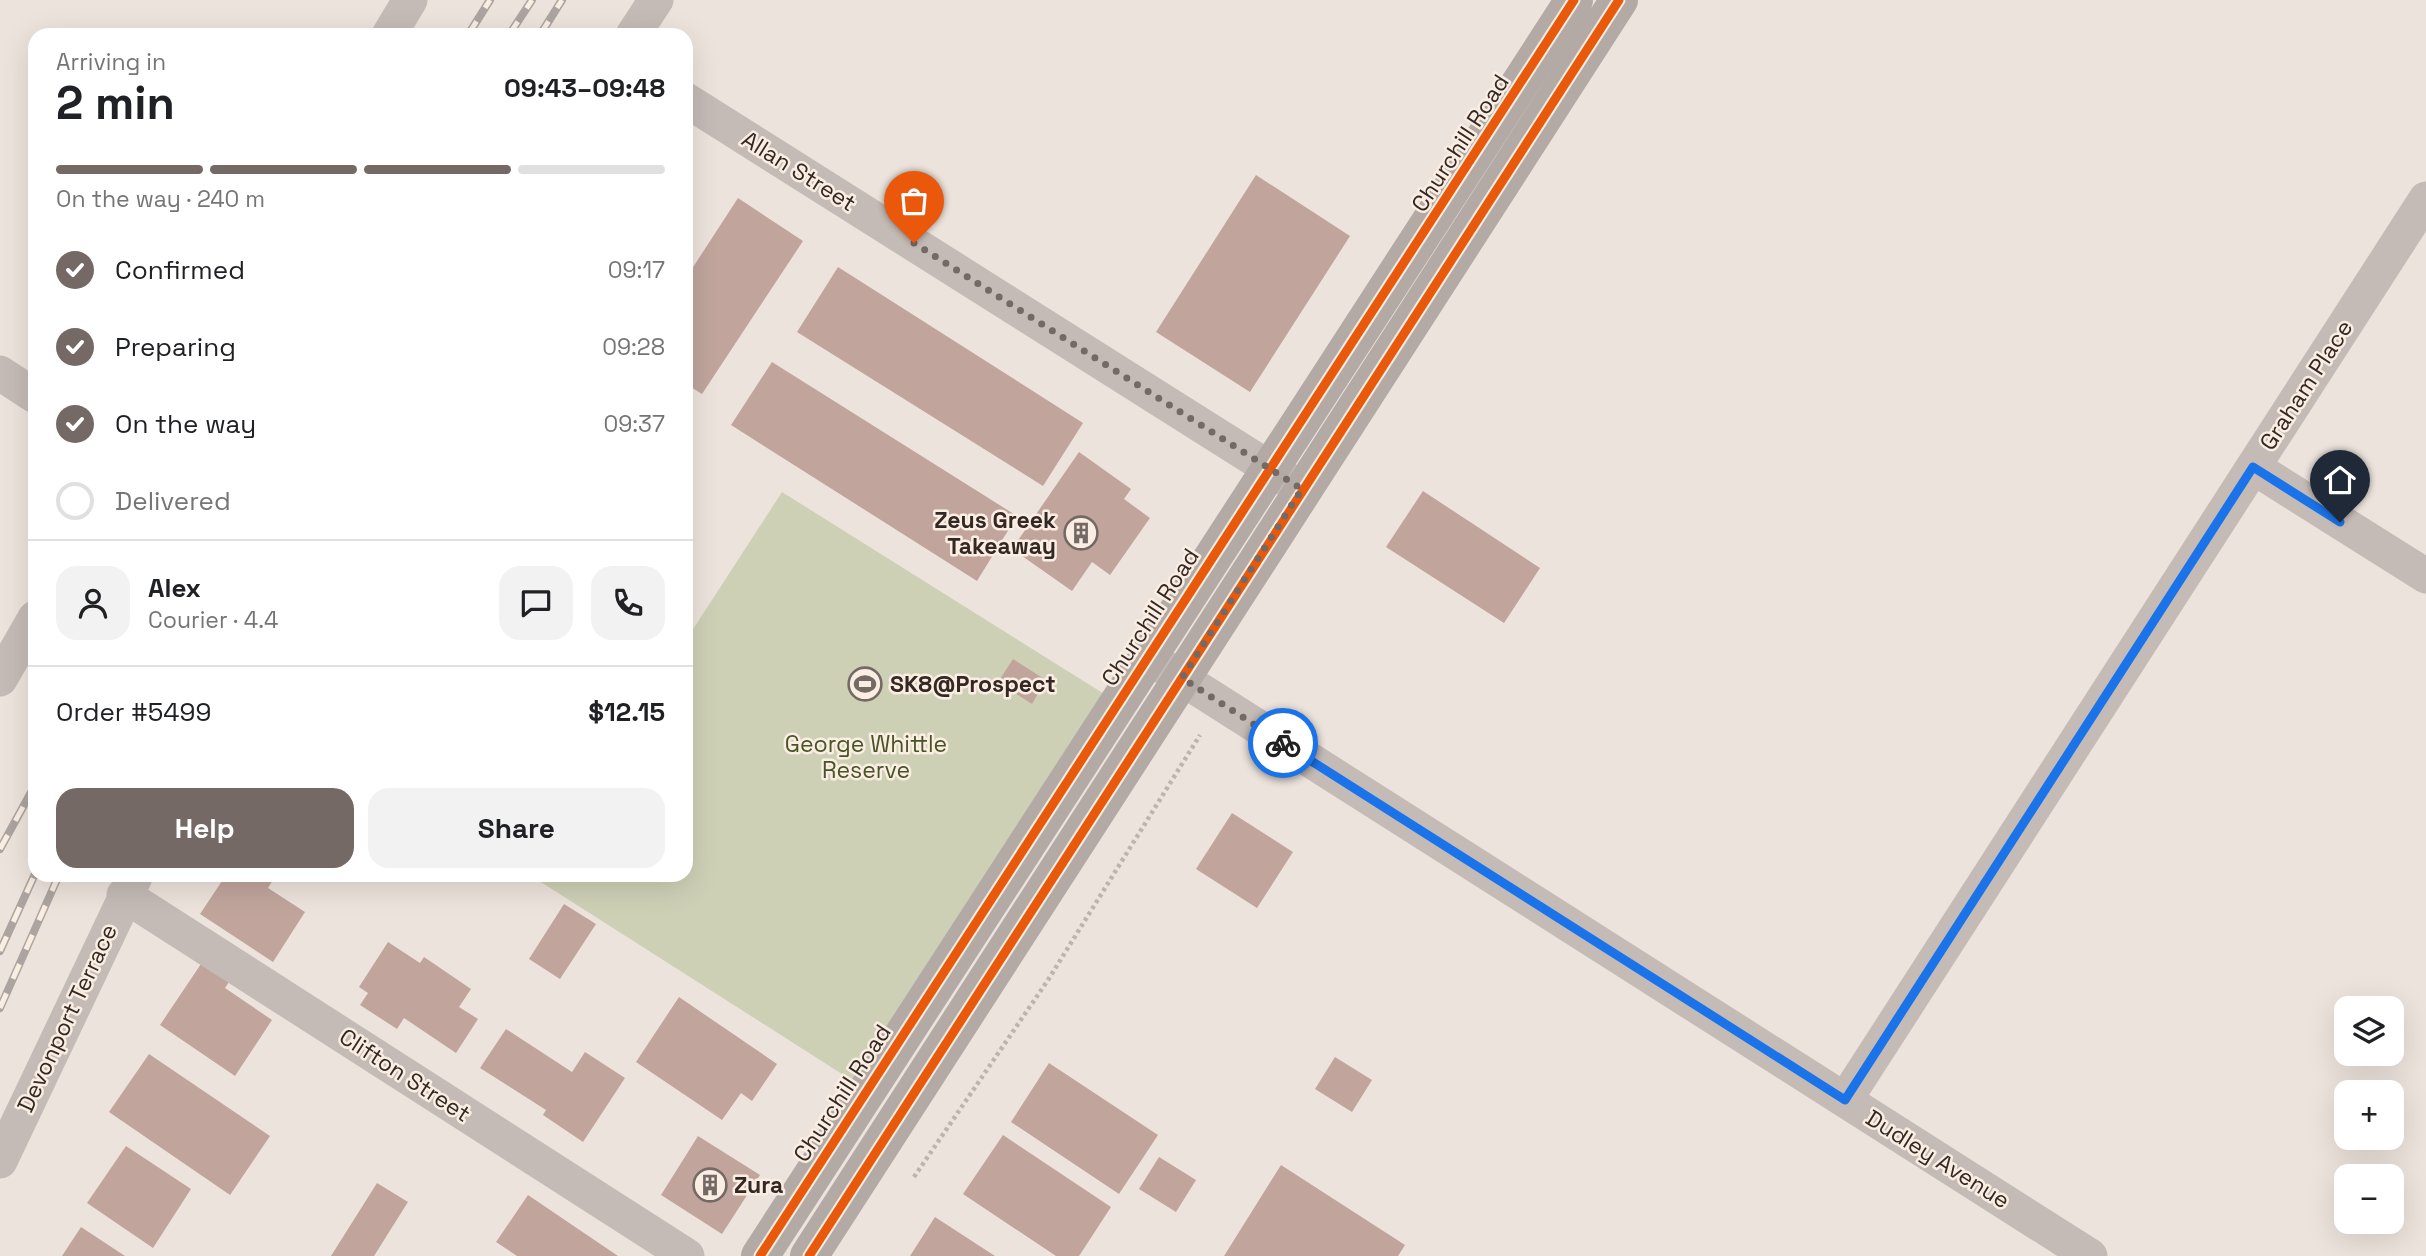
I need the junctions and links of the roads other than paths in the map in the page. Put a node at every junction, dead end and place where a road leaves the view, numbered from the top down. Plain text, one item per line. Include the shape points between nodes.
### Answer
1 (410, 0) edge
2 (656, 0) edge
3 (1574, 0) edge
4 (1619, 0) edge
5 (393, 28) edge
6 (638, 28) edge
7 (693, 104) edge
8 (2426, 199) edge
9 (0, 373) edge
10 (28, 391) edge
11 (2253, 467) junction
12 (1270, 468) junction
13 (1302, 489) junction
14 (2426, 576) edge
15 (28, 630) edge
16 (1148, 657) junction
17 (1182, 678) junction
18 (0, 679) edge
19 (130, 885) edge
20 (1845, 1100) junction
21 (0, 1161) edge
22 (687, 1256) edge
23 (760, 1256) edge
24 (809, 1256) edge
25 (2090, 1256) edge

1 - 5 street
2 - 6 street
3 - 12 main road, Churchill Road
4 - 13 main road
7 - 12 street, Allan Street
8 - 11 street, Graham Place
9 - 10 street
11 - 14 street
11 - 20 street, Graham Place
12 - 13 street, Allan Street
12 - 16 main road, Churchill Road
13 - 17 main road
15 - 18 street
16 - 17 street, Dudley Avenue
16 - 23 main road, Churchill Road
17 - 20 street, Dudley Avenue
17 - 24 main road
19 - 21 street, Devonport Terrace
19 - 22 street, Clifton Street
20 - 25 street, Dudley Avenue

